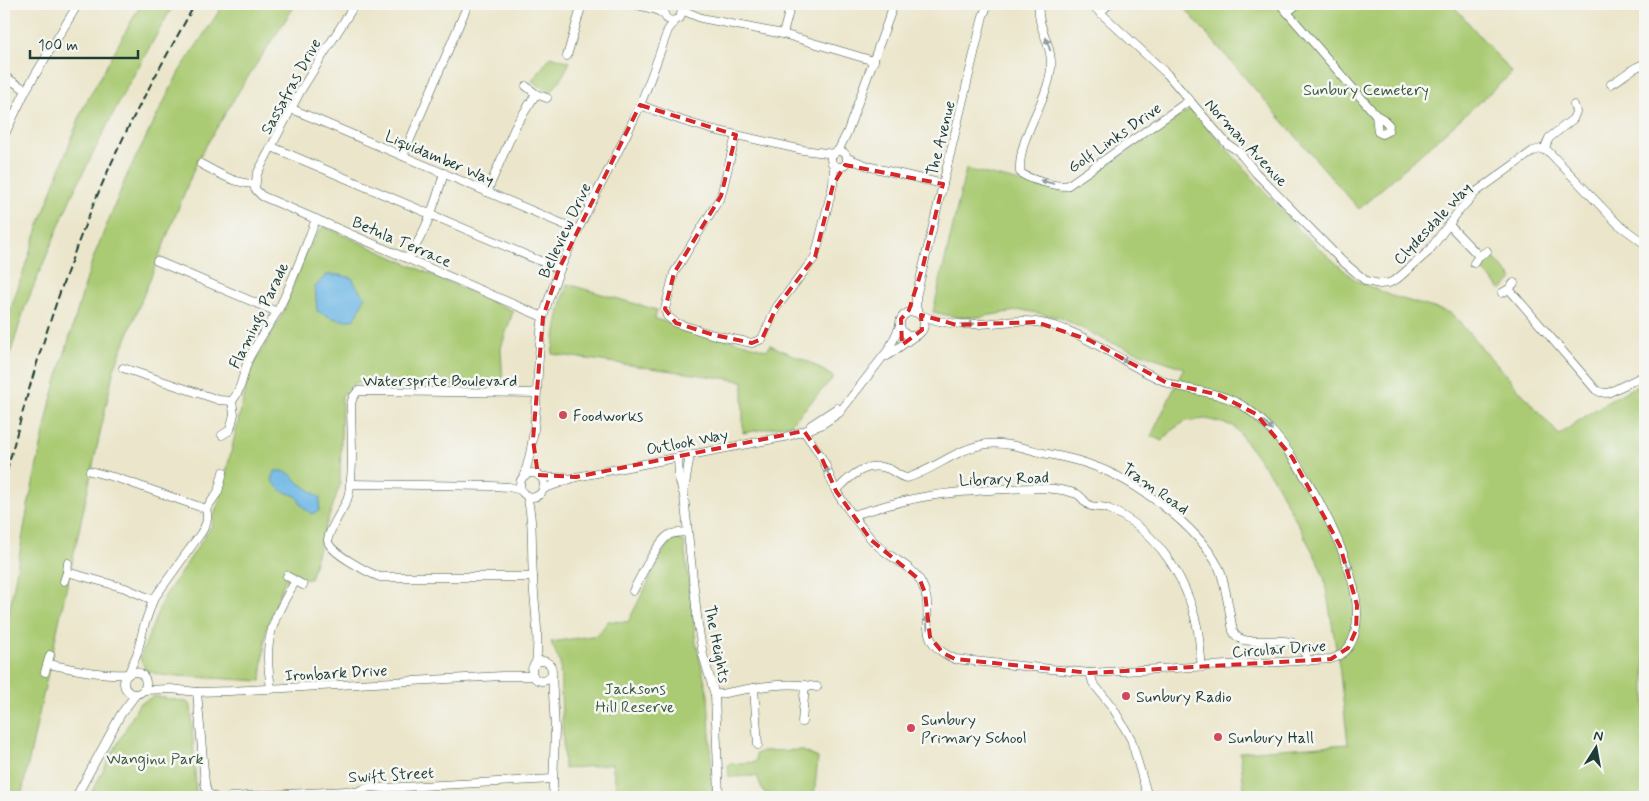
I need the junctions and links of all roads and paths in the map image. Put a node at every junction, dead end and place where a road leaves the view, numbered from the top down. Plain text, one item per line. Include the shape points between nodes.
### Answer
1 (78, 4) edge
2 (355, 4) edge
3 (468, 4) edge
4 (582, 4) edge
5 (633, 4) edge
6 (790, 4) edge
7 (894, 4) edge
8 (986, 4) edge
9 (1039, 4) edge
10 (1091, 4) edge
11 (1109, 4) edge
12 (1280, 4) edge
13 (1298, 4) edge
14 (667, 5) edge
15 (643, 6) junction
16 (679, 10) edge
17 (1287, 12) junction
18 (1100, 13) junction
19 (665, 16) junction
20 (783, 34) junction
21 (663, 43) junction
22 (567, 56) dead end
23 (874, 61) junction
24 (1645, 64) edge
25 (4, 76) edge
26 (1611, 84) dead end
27 (526, 86) dead end
28 (26, 90) junction
29 (536, 94) junction
30 (547, 98) dead end
31 (1190, 100) junction
32 (640, 105) junction
33 (1574, 105) dead end
34 (292, 109) junction
35 (1376, 115) dead end
36 (736, 135) junction
37 (4, 136) edge
38 (272, 147) junction
39 (1544, 150) junction
40 (403, 156) junction
41 (840, 159) junction
42 (201, 164) dead end
43 (444, 174) junction
44 (255, 184) junction
45 (943, 184) junction
46 (487, 192) junction
47 (431, 215) junction
48 (316, 219) junction
49 (1449, 225) junction
50 (577, 230) junction
51 (1645, 244) edge
52 (1487, 251) dead end
53 (1479, 256) junction
54 (408, 258) junction
55 (157, 261) dead end
56 (1474, 263) dead end
57 (923, 266) junction
58 (559, 269) junction
59 (1389, 284) joint
60 (1508, 288) dead end
61 (277, 312) junction
62 (905, 314) junction
63 (920, 314) junction
64 (543, 317) junction
65 (900, 326) junction
66 (916, 335) junction
67 (123, 368) dead end
68 (873, 370) junction
69 (1645, 375) edge
70 (536, 393) junction
71 (235, 398) junction
72 (804, 431) junction
73 (222, 435) dead end
74 (533, 440) junction
75 (688, 455) junction
76 (678, 457) junction
77 (90, 471) dead end
78 (223, 472) dead end
79 (538, 475) junction
80 (576, 477) junction
81 (522, 482) junction
82 (350, 484) junction
83 (836, 491) junction
84 (541, 492) junction
85 (527, 496) junction
86 (684, 496) junction
87 (206, 509) junction
88 (853, 515) junction
89 (532, 523) junction
90 (688, 532) junction
91 (68, 563) dead end
92 (67, 572) junction
93 (287, 576) dead end
94 (533, 577) junction
95 (64, 581) dead end
96 (295, 582) junction
97 (303, 585) dead end
98 (633, 591) dead end
99 (153, 600) junction
100 (537, 636) junction
101 (137, 654) junction
102 (50, 655) dead end
103 (1308, 661) junction
104 (549, 663) junction
105 (535, 664) junction
106 (1202, 667) junction
107 (98, 673) junction
108 (128, 673) junction
109 (1090, 673) junction
110 (552, 675) junction
111 (143, 676) junction
112 (502, 676) junction
113 (537, 679) junction
114 (804, 684) junction
115 (124, 686) junction
116 (817, 687) dead end
117 (754, 688) junction
118 (171, 689) junction
119 (270, 689) junction
120 (139, 692) junction
121 (197, 692) junction
122 (714, 696) junction
123 (554, 701) junction
124 (121, 714) junction
125 (802, 722) dead end
126 (758, 745) dead end
127 (553, 779) junction
128 (304, 795) edge
129 (76, 797) edge
130 (215, 797) edge
131 (230, 797) edge
132 (554, 797) edge
133 (719, 797) edge
134 (1148, 797) edge

1 - 28 street
2 - 34 street, Sassafras Drive
3 - 40 street
4 - 22 street
5 - 15 street
6 - 20 street
7 - 23 street
8 - 45 street, The Avenue
31 -> 9 street, Golf Links Drive via 1067,186 1023,175 1020,165 1026,135 1051,69 1050,49 1040,25
10 - 18 street, Norman Avenue
11 - 18 street
12 - 17 street
13 - 17 street
14 - 15 street
14 - 19 street, Belleview Drive
15 - 19 street
16 - 19 street via 669,20
16 - 20 street via 701,18
16 - 21 street, Belleview Drive
17 - 35 street
18 - 31 street, Norman Avenue via 1167,74
19 - 21 street, Belleview Drive
20 - 23 street
21 - 32 street, Belleview Drive
23 - 41 street
24 - 26 street via 1640,64
25 - 28 street
27 - 29 street
28 - 37 street
29 - 30 street
29 - 46 street via 516,125
31 - 59 street, Norman Avenue via 1227,144 1238,151 1341,260 1366,281
32 - 36 street
32 - 50 street, Belleview Drive
33 - 39 street via 1574,119 1549,138
34 - 38 street, Sassafras Drive
34 - 40 street, Liquidamber Way
36 - 41 street
36 - 41 street via 721,196 674,273 664,309 676,323 714,335 752,343 762,339 776,308 815,257
38 - 44 street, Sassafras Drive
38 - 47 street
39 - 49 street, Clydesdale Way via 1533,151 1476,192
39 - 51 street via 1618,224
40 - 43 street, Liquidamber Way
41 - 45 street
42 - 44 street via 234,181
43 - 46 street, Liquidamber Way
43 - 47 street
44 - 48 street, Betula Terrace via 255,189 262,196
45 - 57 street, The Avenue
46 - 50 street, Liquidamber Way
47 - 54 street
47 - 58 street
48 - 54 street, Betula Terrace
48 - 61 street, Flamingo Parade
49 - 53 street
49 - 59 street, Clydesdale Way via 1428,252
50 - 58 street, Belleview Drive
52 - 53 street
53 - 56 street
54 - 64 street, Betula Terrace
55 - 61 street
57 - 62 street, The Avenue
57 - 63 street, The Avenue via 916,297
58 - 64 street, Belleview Drive
60 - 69 street via 1596,390 1609,393
61 - 71 street, Flamingo Parade via 250,356
62 - 63 street
62 - 65 street
63 - 66 street via 924,326
63 -> 103 street, Circular Drive via 931,320 957,325 1022,321 1048,324 1089,340 1167,383 1219,394 1256,414 1285,447 1313,491 1340,546 1355,590 1356,630 1348,648 1338,657
64 - 70 street, Belleview Drive
65 - 66 street via 908,335
65 - 68 street, Outlook Way via 889,349
66 - 68 street, Outlook Way
67 - 71 street via 219,400
68 - 72 street, Outlook Way via 849,399
70 - 74 street, Belleview Drive
70 - 82 street, Watersprite Boulevard via 358,391 351,404
71 - 73 street, Flamingo Parade via 230,430
72 - 75 street, Outlook Way
83 -> 72 street, Circular Drive via 820,454
74 - 79 street, Belleview Drive
74 - 81 street, Belleview Drive
75 - 76 street, Outlook Way
75 - 86 street, The Heights
76 - 80 street, Outlook Way
76 - 86 street, The Heights
77 - 87 street
78 - 87 street via 218,492
79 - 80 street, Outlook Way
79 - 81 street via 528,473
79 - 84 street via 543,481
80 - 84 street, Outlook Way
81 - 82 street via 509,487
81 - 85 street
82 - 94 street, Watersprite Boulevard via 349,494 327,540 330,546 368,573 380,577
83 - 88 street, Circular Drive
83 - 103 street, Tram Road via 850,476 869,467 886,468 907,478 964,450 987,444 1010,444 1091,465 1146,494 1194,534 1220,570 1236,636 1252,641 1287,640 1304,652
84 - 85 street
84 - 89 street via 534,506
85 - 89 street
86 - 90 street, The Heights
87 - 99 street via 208,515 204,528
88 - 106 street, Library Road via 904,501 952,493 1039,488 1079,495 1088,505 1109,508 1132,522 1169,559 1195,619
109 -> 88 street, Circular Drive via 955,659 943,653 930,637 926,593 920,580 914,572 877,546
89 - 94 street
90 - 98 street via 667,536
90 - 122 street, The Heights via 701,641
91 - 92 street
92 - 95 street
92 - 99 street via 125,588
93 - 96 street
94 - 100 street
96 - 97 street
96 - 119 street via 270,637
99 - 101 street
100 - 104 street via 542,655
100 - 105 street
101 - 108 street
101 - 111 street via 137,666
102 - 107 street via 47,668
103 - 106 street, Circular Drive
104 - 105 street
104 - 110 street
105 - 112 street, Ironbark Drive
105 - 113 street via 532,671
106 - 109 street, Circular Drive
107 - 108 street
107 - 115 street
108 - 111 street via 135,671
108 - 115 street
109 - 134 street via 1093,684 1113,708 1131,739
110 - 113 street via 549,680
110 - 123 street
111 - 118 street, Ironbark Drive via 154,684
111 - 120 street via 146,684
112 - 113 street, Ironbark Drive
112 - 119 street, Ironbark Drive
113 - 123 street
114 - 116 street
114 - 117 street
114 - 125 street
115 - 120 street via 130,693
115 - 124 street via 125,702
117 - 122 street
117 - 126 street
118 - 120 street, Ironbark Drive
118 - 121 street, Ironbark Drive
119 - 121 street, Ironbark Drive
120 - 124 street
121 - 130 street via 205,783 207,793
122 - 133 street, The Heights
123 - 127 street
124 - 129 street
127 - 128 street, Swift Street via 370,787 356,792
127 - 132 street
128 - 131 street, Swift Street

